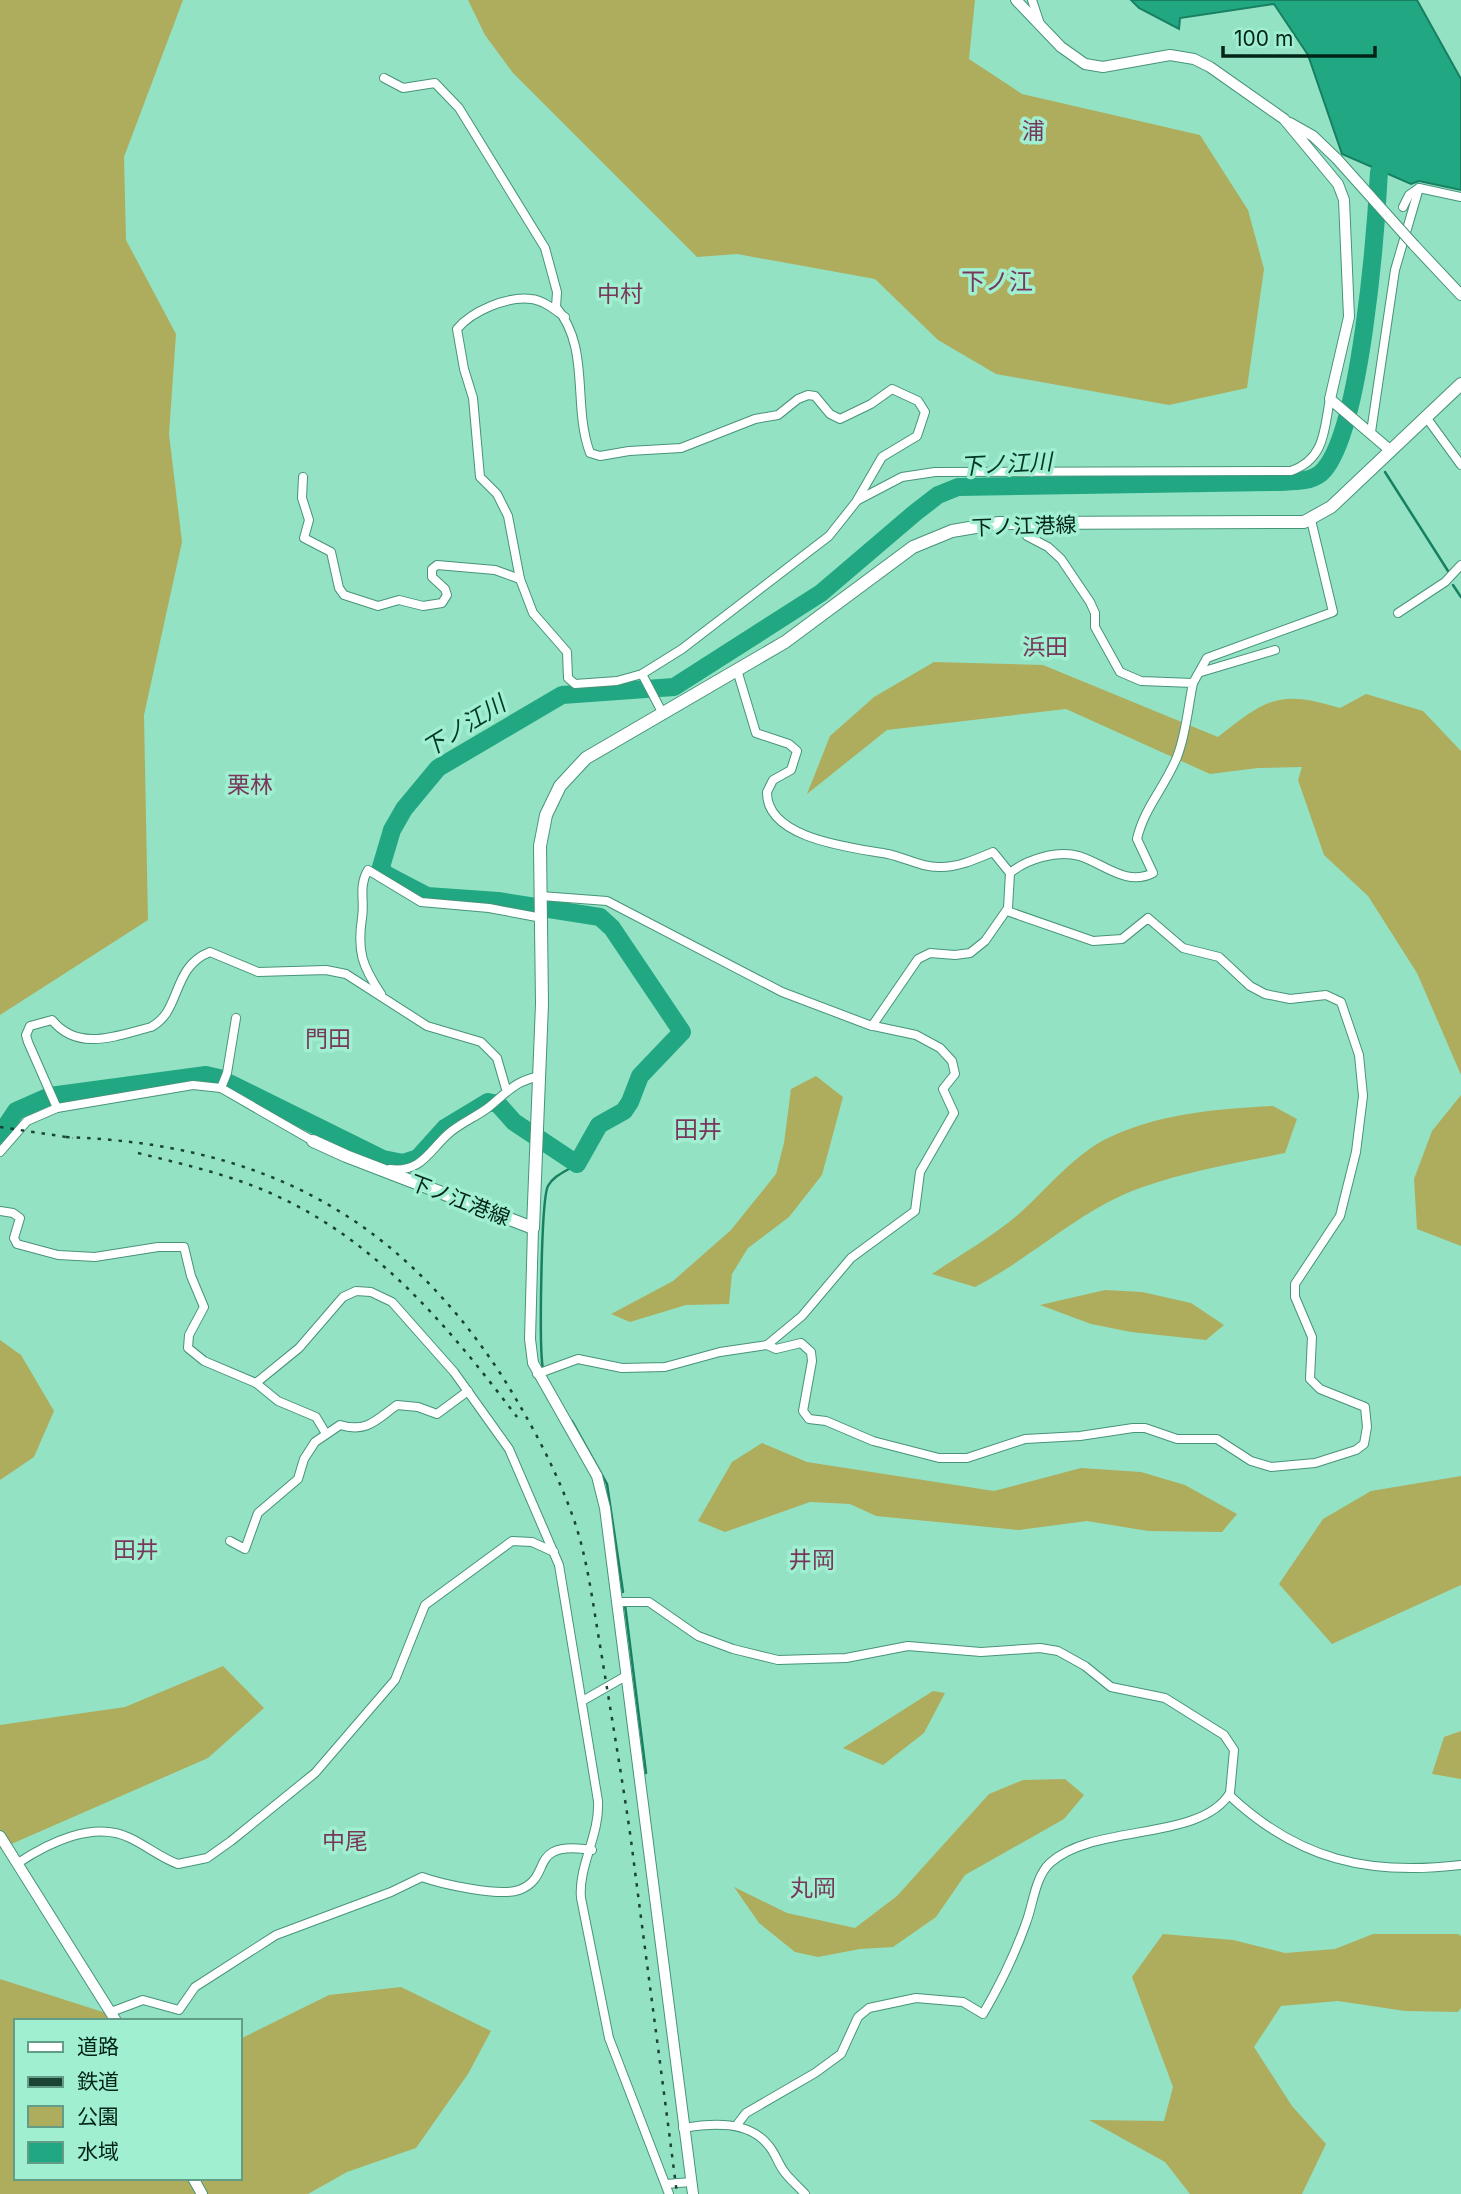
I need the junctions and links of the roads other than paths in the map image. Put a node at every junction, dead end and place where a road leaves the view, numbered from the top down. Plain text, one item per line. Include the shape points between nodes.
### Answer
1 (1016, 0) edge
2 (1032, 0) edge
3 (1041, 27) junction
4 (384, 78) dead end
5 (1284, 120) junction
6 (1419, 188) junction
7 (1461, 197) edge
8 (1403, 207) dead end
9 (1461, 295) edge
10 (565, 317) junction
11 (1461, 384) edge
12 (1332, 399) junction
13 (1426, 417) junction
14 (1368, 430) junction
15 (1391, 451) junction
16 (1461, 465) edge
17 (303, 477) dead end
18 (856, 502) junction
19 (1311, 520) junction
20 (1018, 523) junction
21 (1461, 565) edge
22 (520, 579) junction
23 (1398, 613) dead end
24 (1275, 650) dead end
25 (737, 670) junction
26 (1201, 672) junction
27 (643, 675) junction
28 (1194, 683) junction
29 (663, 714) junction
30 (1010, 873) junction
31 (541, 896) junction
32 (1007, 911) junction
33 (542, 917) junction
34 (386, 1002) junction
35 (236, 1017) dead end
36 (872, 1026) junction
37 (540, 1076) junction
38 (221, 1087) junction
39 (506, 1089) junction
40 (56, 1105) junction
41 (313, 1141) joint
42 (0, 1152) edge
43 (374, 1167) junction
44 (0, 1211) edge
45 (533, 1228) junction
46 (767, 1345) junction
47 (542, 1372) junction
48 (256, 1383) junction
49 (468, 1391) junction
50 (326, 1432) junction
51 (230, 1541) dead end
52 (554, 1552) junction
53 (617, 1602) junction
54 (626, 1676) junction
55 (584, 1700) junction
56 (1229, 1795) junction
57 (0, 1836) edge
58 (592, 1850) junction
59 (18, 1863) junction
60 (1461, 1865) edge
61 (114, 2017) edge
62 (736, 2126) junction
63 (683, 2129) junction
64 (666, 2184) junction
65 (692, 2188) edge
66 (670, 2194) edge
67 (805, 2194) edge

1 - 3 street
2 - 3 street
3 - 5 street via 1073,58 1093,66 1161,55 1194,59
4 - 10 street via 403,88 435,83 453,100 545,248 557,292 556,307
5 - 9 street, bridge via 1312,136 1337,159
5 - 12 street via 1338,184 1344,200 1349,317
6 - 7 street
6 - 8 street
6 - 14 street via 1395,270
10 - 18 street via 581,368 580,406 587,442 595,455 681,448 755,419 778,415 808,395 840,419 892,389 918,401 925,412 917,436 882,457
10 - 22 street via 534,299 523,299 477,312 457,329 477,423 480,477 497,494 508,516
11 - 13 main road, 下ノ江港線
12 - 14 street
12 - 18 street via 1328,427 1317,450 1291,471 935,472 902,477
13 - 15 main road, 下ノ江港線
13 - 16 street
14 - 15 street
15 - 19 main road, 下ノ江港線
17 - 22 street via 302,498 309,520 304,538 331,552 344,595 379,606 398,600 423,607 442,604 445,589 432,577 437,565 495,570
18 - 27 street via 816,547
19 - 20 main road, 下ノ江港線 via 1284,524
19 - 26 street via 1333,612 1207,658
20 - 25 main road, 下ノ江港線 via 965,527 913,547 804,629
20 - 28 street via 1027,536 1060,559 1090,602 1095,627 1119,672 1141,681
21 - 23 street via 1445,582
22 - 27 street via 533,613 567,652 567,674 573,682
24 - 26 street
25 - 29 main road, 下ノ江港線
25 - 30 street via 755,732 797,751 791,770 773,780 767,792 771,808 785,823 839,847 939,868 993,852
26 - 28 street
27 - 29 street
28 - 30 street via 1178,755 1147,807 1137,839 1153,873 1127,876 1065,854 1020,865
29 - 31 main road, 下ノ江港線 via 586,758 559,786 541,839
30 - 32 street
31 - 33 main road, 下ノ江港線
31 - 36 street via 607,901 782,992
32 - 36 street via 985,942 970,953 930,953 918,959
32 - 46 street via 1093,941 1122,939 1148,918 1183,948 1219,957 1265,994 1290,999 1326,995 1340,1002 1352,1029 1362,1080 1356,1152 1340,1216 1299,1274 1295,1297 1311,1336 1310,1378 1320,1389 1364,1407 1364,1444 1315,1463 1271,1467 1251,1461 1217,1439 1177,1439 1133,1428 1025,1439 967,1458 939,1458 806,1418 803,1404 811,1352 801,1343 776,1349
33 - 34 street via 421,902 368,870 361,890 360,948 368,975
33 - 37 main road
34 - 39 street via 427,1026 481,1042 497,1058
34 - 40 street via 340,972 258,972 210,952 186,969 167,1010 151,1027 84,1041 63,1033 52,1020 30,1026 27,1042
35 - 38 street
36 - 46 street via 916,1035 940,1048 952,1061 955,1074 943,1089 954,1113 920,1172 915,1211 851,1258 802,1316
37 - 39 street
37 - 45 main road, 下ノ江港線
38 - 40 street via 181,1086
38 - 41 street
39 - 43 street via 449,1133 419,1164 397,1170
40 - 42 street via 27,1121
41 - 43 main road, 下ノ江港線
43 - 45 main road, 下ノ江港線
44 - 48 street via 20,1218 14,1238 17,1244 48,1253 95,1257 184,1247 204,1307 188,1348 204,1361
45 - 47 street via 530,1339
46 - 47 street via 665,1367 622,1368 584,1359
47 - 53 street via 597,1476
48 - 49 street via 299,1348 343,1297 362,1291 395,1305
48 - 50 street via 278,1401 316,1417
49 - 50 street via 437,1414 397,1405 365,1428 340,1425
49 - 52 street via 514,1460
50 - 51 street via 307,1451 298,1479 257,1516 246,1549
52 - 55 street
52 - 59 street via 533,1542 512,1541 432,1598 419,1617 401,1668 383,1695 301,1787 207,1858 178,1864 129,1837 103,1831 43,1846
53 - 54 street
53 - 56 street via 649,1602 698,1636 778,1660 846,1658 908,1646 981,1652 1058,1651 1111,1687 1166,1698 1224,1735 1234,1750
54 - 55 street
54 - 63 street
55 - 58 street via 598,1801
56 - 60 street via 1300,1844 1349,1864 1378,1869
56 - 62 street via 1198,1816 1164,1828 1090,1840 1048,1864 984,2014 963,2002 916,1998 869,2008 858,2017 841,2054 746,2113
57 - 59 street
58 - 61 street via 555,1849 531,1881 517,1891 475,1890 422,1877 276,1934 195,1987 179,2010 143,2000
58 - 64 street via 580,1892 604,2018
59 - 61 street
62 - 63 street
62 - 67 street via 767,2143
63 - 65 street
64 - 65 street
64 - 66 street

